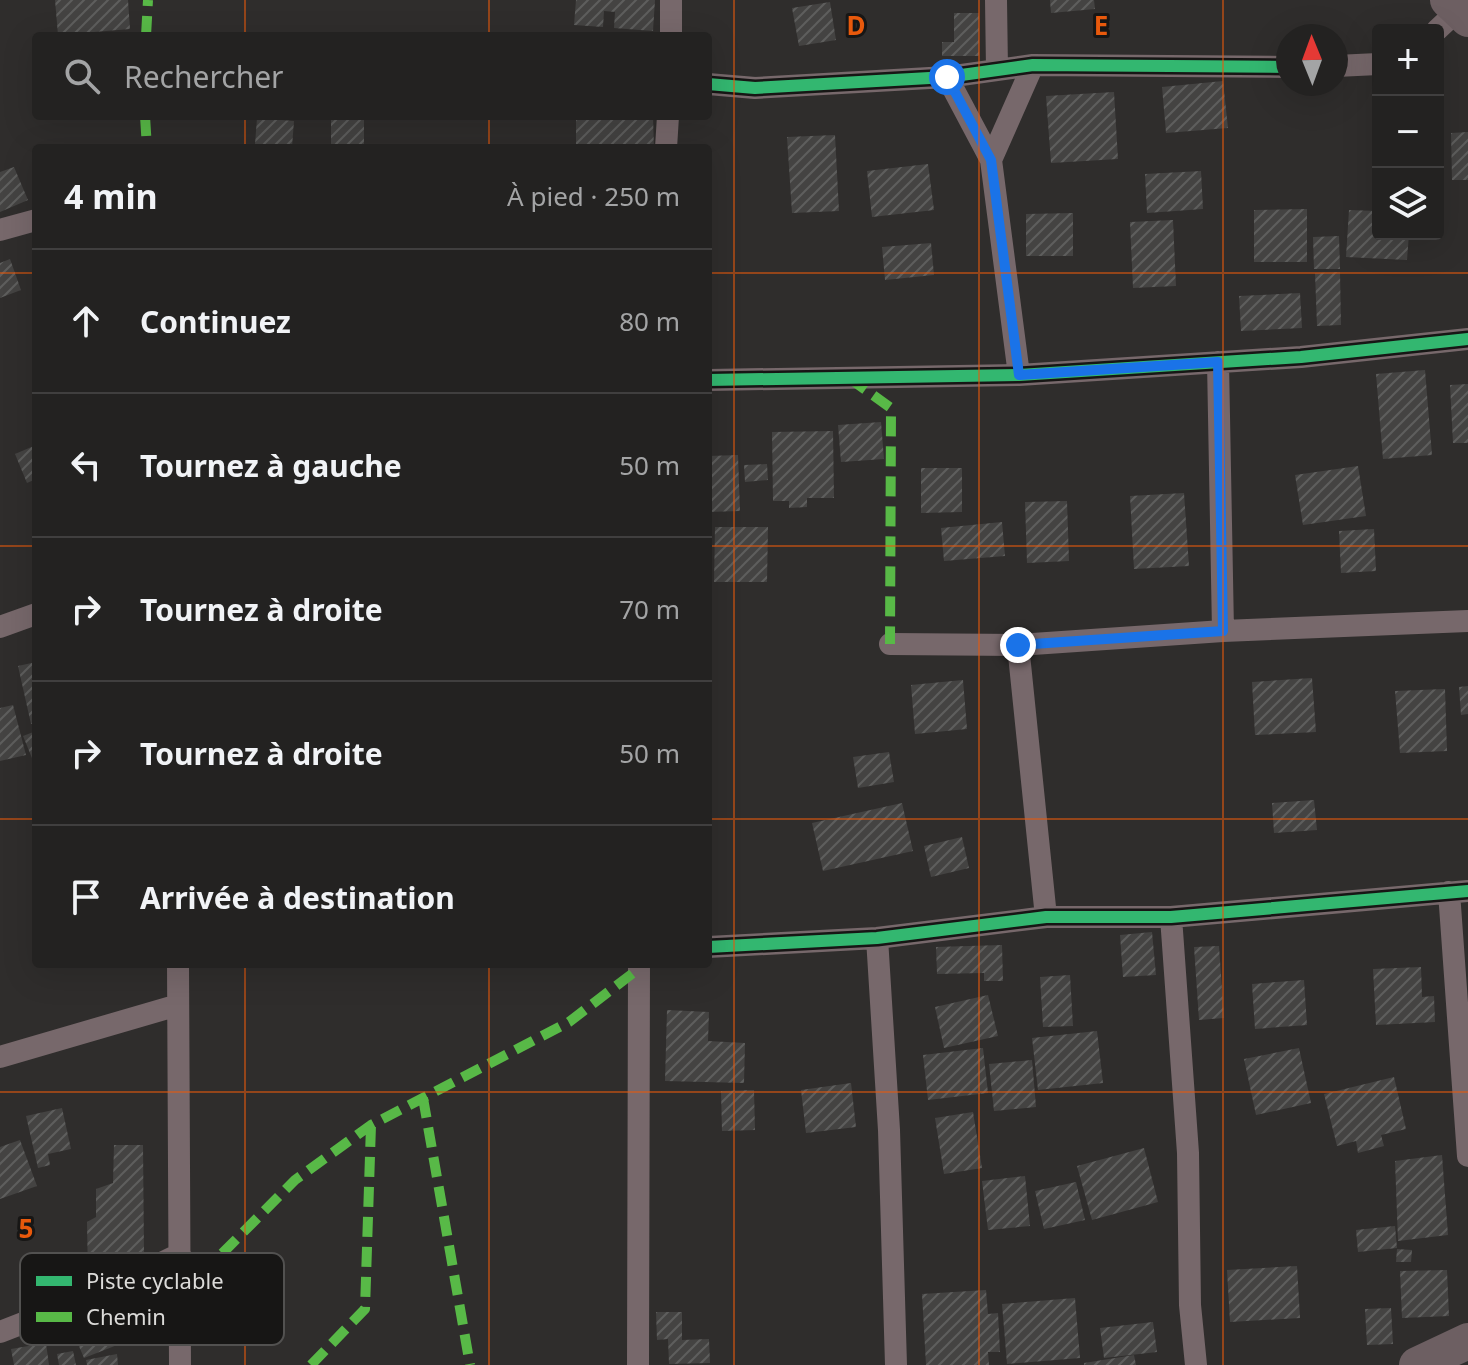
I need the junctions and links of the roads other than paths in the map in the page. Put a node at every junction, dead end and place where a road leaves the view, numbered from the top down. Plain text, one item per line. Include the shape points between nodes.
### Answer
1 (671, 0) edge
2 (996, 0) edge
3 (671, 32) edge
4 (1372, 64) edge
5 (1033, 65) junction
6 (1348, 65) edge
7 (1276, 67) edge
8 (997, 69) junction
9 (947, 77) junction
10 (712, 84) edge
11 (668, 120) edge
12 (666, 144) edge
13 (991, 160) junction
14 (32, 221) edge
15 (0, 230) edge
16 (1468, 339) edge
17 (1218, 362) junction
18 (1019, 375) junction
19 (712, 380) edge
20 (32, 615) edge
21 (1468, 621) edge
22 (0, 627) edge
23 (1223, 631) junction
24 (890, 644) dead end
25 (1018, 645) junction
26 (1458, 891) edge
27 (1046, 917) junction
28 (1171, 917) junction
29 (877, 938) junction
30 (712, 947) edge
31 (178, 968) edge
32 (639, 968) edge
33 (178, 1005) junction
34 (0, 1057) edge
35 (1468, 1156) edge
36 (180, 1253) edge
37 (20, 1324) edge
38 (0, 1332) edge
39 (1468, 1341) edge
40 (638, 1365) edge
41 (896, 1365) edge
42 (1196, 1365) edge
43 (1417, 1365) edge

1 - 3 street
2 - 8 street
4 - 6 street
5 - 7 street
5 - 8 street
5 - 13 street
8 - 9 street
9 - 10 street via 755,88
9 - 13 street
11 - 12 street
13 - 18 street
14 - 15 street
16 - 17 street
17 - 18 street
17 - 23 street
18 - 19 street
20 - 22 street
21 - 23 street
23 - 25 street
24 - 25 street
25 - 27 street
26 - 28 street
26 - 35 street
27 - 28 street
27 - 29 street
28 - 42 street
29 - 30 street
29 - 41 street
31 - 33 street
32 - 40 street
33 - 34 street
33 - 36 street
37 - 38 street
39 - 43 main road

